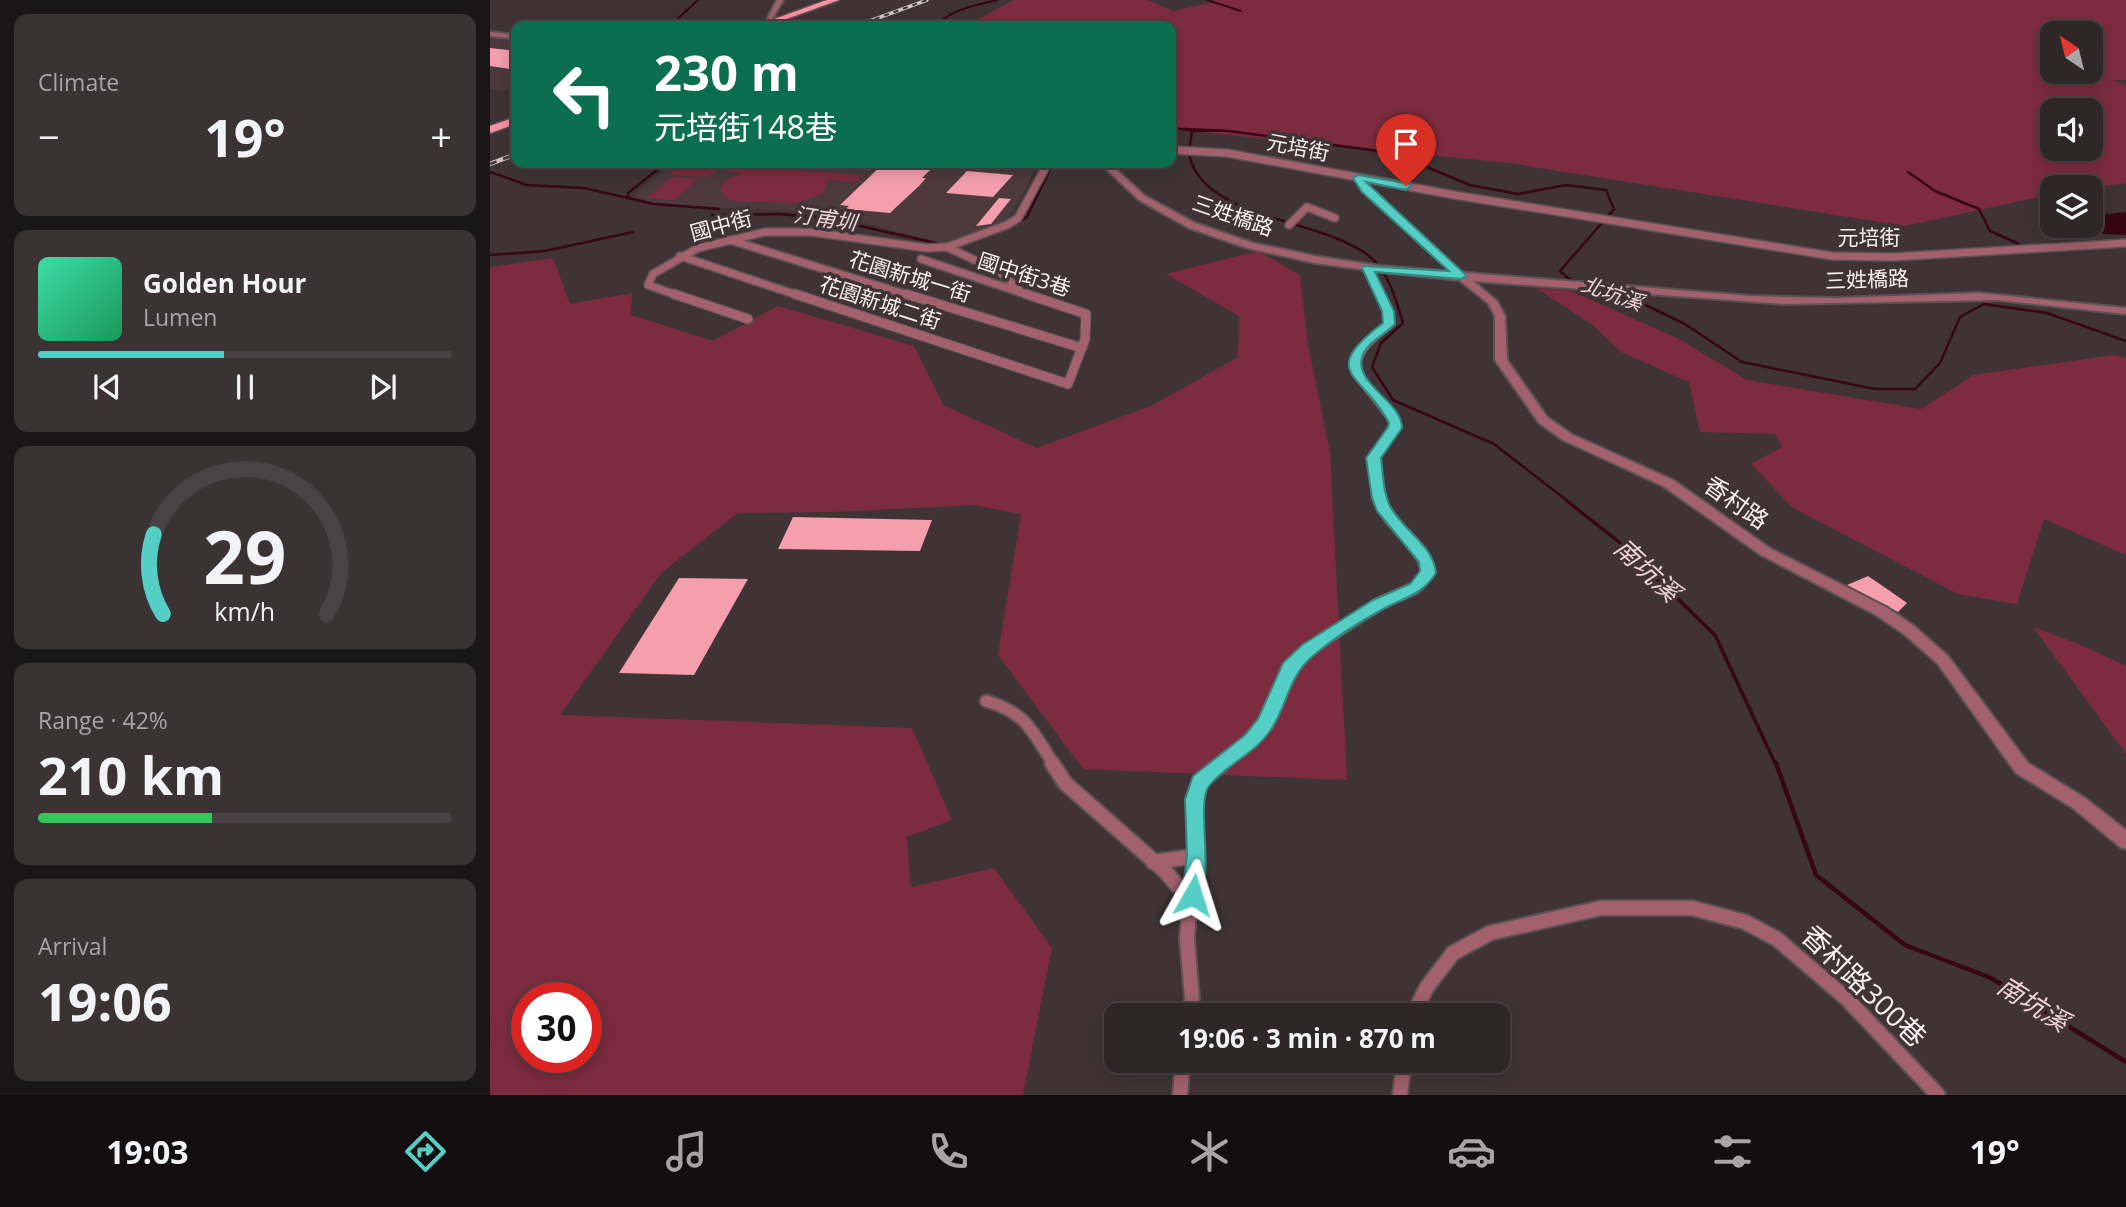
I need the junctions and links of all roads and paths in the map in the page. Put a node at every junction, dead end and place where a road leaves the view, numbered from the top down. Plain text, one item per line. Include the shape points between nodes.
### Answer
1 (780, 0) edge
2 (835, 0) edge
3 (849, 0) edge
4 (770, 21) edge
5 (781, 21) edge
6 (784, 21) edge
7 (490, 34) edge
8 (511, 36) edge
9 (511, 119) edge
10 (490, 127) edge
11 (1176, 150) edge
12 (1045, 168) edge
13 (1109, 168) edge
14 (1358, 178) junction
15 (1335, 218) dead end
16 (1289, 225) dead end
17 (728, 239) junction
18 (2126, 243) edge
19 (947, 247) junction
20 (680, 257) junction
21 (920, 259) dead end
22 (1367, 268) junction
23 (1461, 276) junction
24 (1024, 295) junction
25 (2126, 311) edge
26 (748, 319) dead end
27 (1082, 348) junction
28 (1068, 384) joint
29 (986, 701) dead end
30 (2126, 841) edge
31 (1197, 856) junction
32 (1153, 862) junction
33 (1189, 913) junction
34 (1191, 1003) edge
35 (1419, 1003) edge
36 (1182, 1073) edge
37 (1403, 1073) edge
38 (1180, 1095) edge
39 (1400, 1095) edge
40 (1938, 1095) edge

1 - 4 street
2 - 5 main road
3 - 6 main road
7 - 8 street
9 - 10 main road
11 - 14 street, 元培街 via 1227,152
12 - 19 street, 國中街 via 1018,218
13 - 22 street, 三姓橋路 via 1132,191 1200,228 1245,244
14 - 18 street, 元培街 via 1853,257
14 - 23 street, 香村路
15 - 16 street via 1307,207
17 - 19 street, 國中街 via 765,232 811,232
17 - 20 street, 國中街
17 - 27 street, 花園新城一街
19 - 24 street via 1000,272
20 - 26 street, 國中街 via 653,275 648,285
20 - 28 street, 花園新城二街
21 - 24 street, 國中街3巷
22 - 23 street, 三姓橋路
22 - 31 street via 1388,311 1389,324 1357,354 1357,375 1396,423 1373,458 1379,498 1384,511 1427,561 1428,573 1415,588 1356,618 1289,668 1265,723 1200,782 1195,799
23 - 25 street, 三姓橋路 via 1721,300 1981,296
23 - 30 street, 香村路 via 1492,301 1500,316 1502,360 1543,420 1567,437 1668,483 1766,552 1909,629 1943,660 2022,768 2079,803
24 - 27 street, 國中街3巷 via 1086,314
27 - 28 street, 國中街3巷
29 - 32 street via 1009,708 1025,721 1065,783
31 - 32 street
31 - 33 street
32 - 33 street via 1181,890
33 - 34 street
35 - 40 street, 香村路300巷 via 1453,953 1490,933 1601,908 1692,908 1745,922 1777,939 1847,999
36 - 38 street
37 - 39 street

